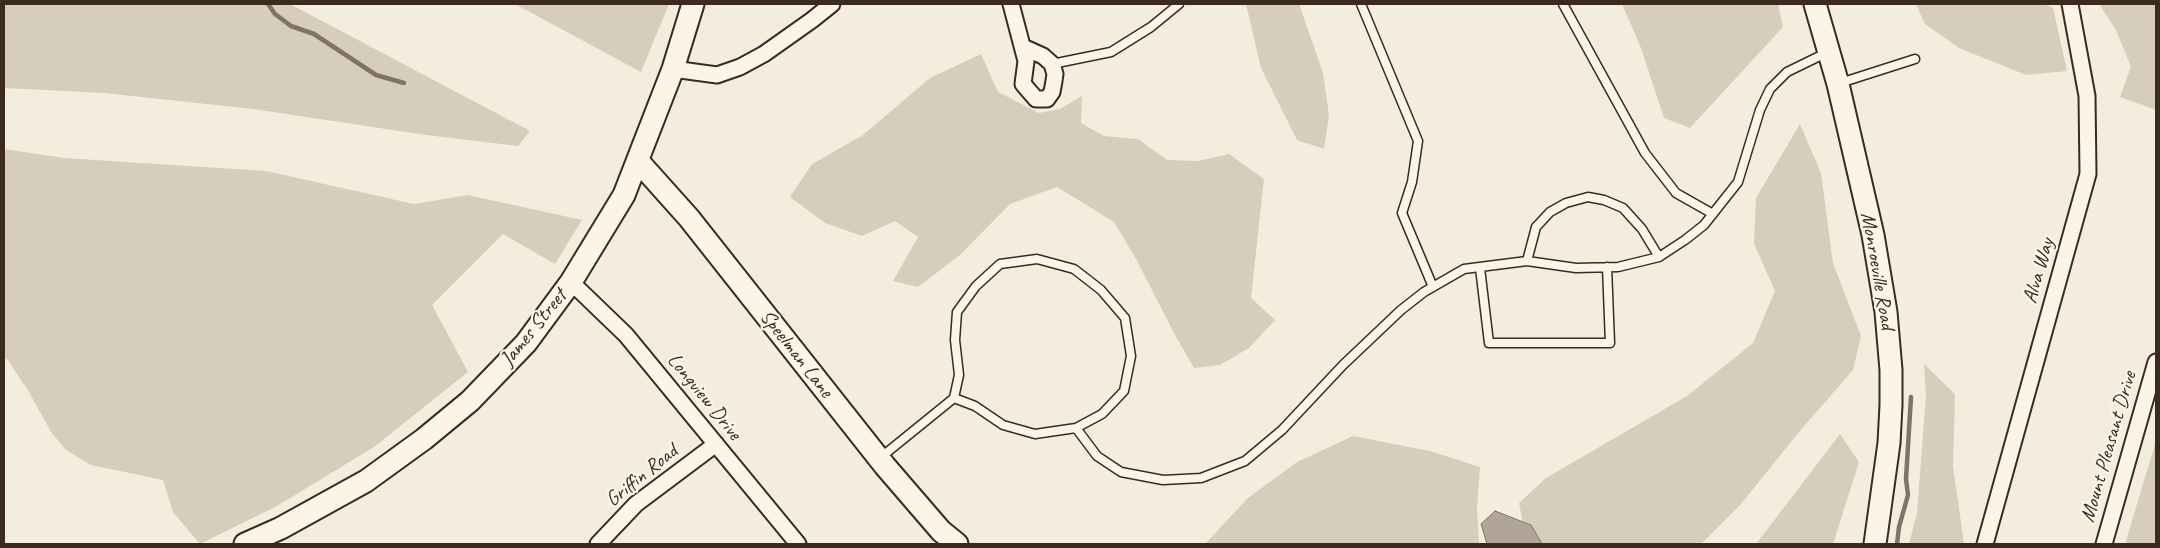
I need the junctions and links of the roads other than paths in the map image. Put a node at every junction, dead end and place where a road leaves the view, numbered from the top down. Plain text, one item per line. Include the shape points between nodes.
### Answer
1 (693, 4) edge
2 (832, 4) edge
3 (1011, 4) edge
4 (1165, 4) edge
5 (1178, 4) edge
6 (1361, 4) edge
7 (1563, 4) edge
8 (1815, 4) edge
9 (2070, 4) edge
10 (1168, 12) junction
11 (1023, 47) junction
12 (1830, 52) junction
13 (1915, 59) dead end
14 (1052, 64) junction
15 (673, 69) junction
16 (1838, 84) junction
17 (638, 161) junction
18 (1713, 214) junction
19 (1659, 257) junction
20 (1527, 261) junction
21 (1607, 267) junction
22 (1480, 268) junction
23 (571, 282) junction
24 (1433, 287) junction
25 (2156, 362) edge
26 (954, 398) junction
27 (1076, 428) junction
28 (716, 444) junction
29 (879, 458) junction
30 (245, 544) edge
31 (598, 544) edge
32 (798, 544) edge
33 (957, 544) edge
34 (1875, 544) edge
35 (1985, 544) edge
36 (2104, 544) edge

1 - 15 street, James Street
2 - 15 street via 764,54 740,67 716,75
3 - 11 street
4 - 10 lane
5 - 10 lane
6 - 24 lane via 1418,141 1412,182 1402,213
7 - 18 lane via 1645,153 1676,193
8 - 12 street, Monroeville Road
9 - 35 street, Alva Way via 2087,96 2088,174
10 - 14 lane via 1151,27 1111,52
11 - 14 street
11 - 14 street via 1026,61 1023,84 1036,99 1047,99 1052,92 1055,74
12 - 16 street, Monroeville Road
12 - 18 lane via 1787,72 1770,89 1760,110 1738,182
13 - 16 lane
15 - 17 street, James Street
16 - 34 street, Monroeville Road via 1873,235 1889,340 1889,443
17 - 23 street, James Street via 624,196
17 - 29 street, Speelman Lane via 689,218
18 - 19 lane via 1686,240
19 - 20 lane via 1642,229 1623,208 1588,197 1550,212 1536,227
19 - 21 lane
20 - 21 lane via 1576,268
20 - 22 lane
21 - 22 lane via 1610,342 1582,343 1489,343
22 - 24 lane via 1464,269
23 - 28 street, Longview Drive via 626,334
23 - 30 street, James Street via 526,343 470,401 424,439 366,481 282,528
24 - 27 lane via 1401,310 1282,430 1245,461 1201,478 1163,480 1121,472 1097,456
25 - 36 street, Mount Pleasant Drive
26 - 27 lane via 975,406 1003,425 1035,434
26 - 27 lane via 958,375 957,312 976,286 1000,264 1037,259 1074,269 1101,290 1125,318 1131,356 1124,391 1102,414
26 - 29 lane
28 - 31 street, Griffin Road via 636,504
28 - 32 street, Longview Drive
29 - 33 street, Speelman Lane via 941,531

